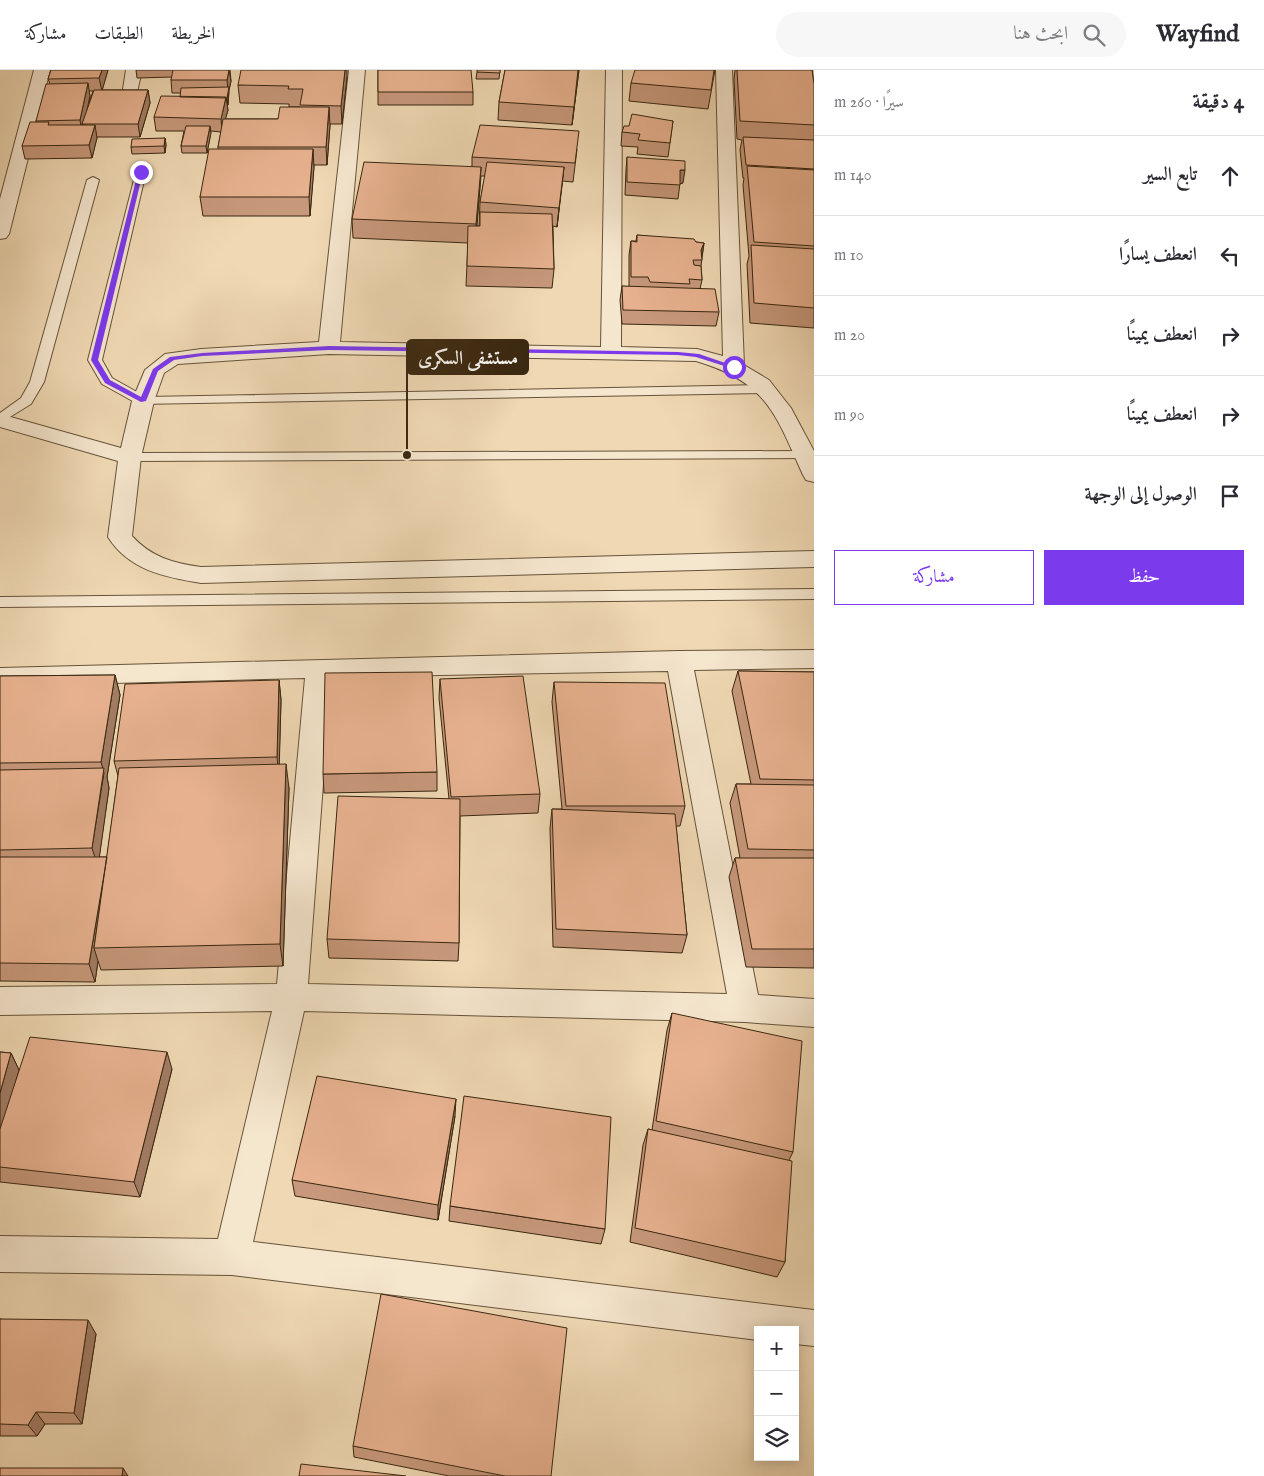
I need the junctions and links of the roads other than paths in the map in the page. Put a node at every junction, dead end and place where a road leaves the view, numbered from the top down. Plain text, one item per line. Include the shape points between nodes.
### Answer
1 (42, 70) edge
2 (134, 70) edge
3 (357, 70) edge
4 (614, 70) edge
5 (724, 70) edge
6 (131, 89) edge
7 (141, 172) dead end
8 (93, 180) dead end
9 (0, 234) edge
10 (329, 348) junction
11 (611, 352) junction
12 (734, 367) junction
13 (768, 389) junction
14 (143, 401) junction
15 (0, 420) edge
16 (130, 457) junction
17 (810, 465) edge
18 (814, 559) edge
19 (814, 594) edge
20 (0, 602) edge
21 (814, 659) edge
22 (678, 660) junction
23 (319, 668) junction
24 (0, 677) edge
25 (291, 998) junction
26 (0, 1001) edge
27 (745, 1008) junction
28 (814, 1013) edge
29 (0, 1254) edge
30 (232, 1257) junction
31 (814, 1328) edge

1 - 9 street
2 - 6 street
3 - 10 street
4 - 11 street
5 - 12 street
7 - 14 lane via 94,360 107,381
8 - 15 lane via 37,382 26,402
10 - 11 street
10 - 14 street via 172,358 155,370
11 - 12 street via 697,355
12 - 13 street
13 - 14 lane
13 - 17 street
14 - 16 street
15 - 16 street
16 - 17 lane
16 - 18 street via 120,537 136,555 168,570 201,575
19 - 20 lane
21 - 22 street
22 - 23 street
22 - 27 street
23 - 24 street
23 - 25 street
25 - 26 street
25 - 27 street
25 - 30 street
27 - 28 street
29 - 30 street
30 - 31 street

